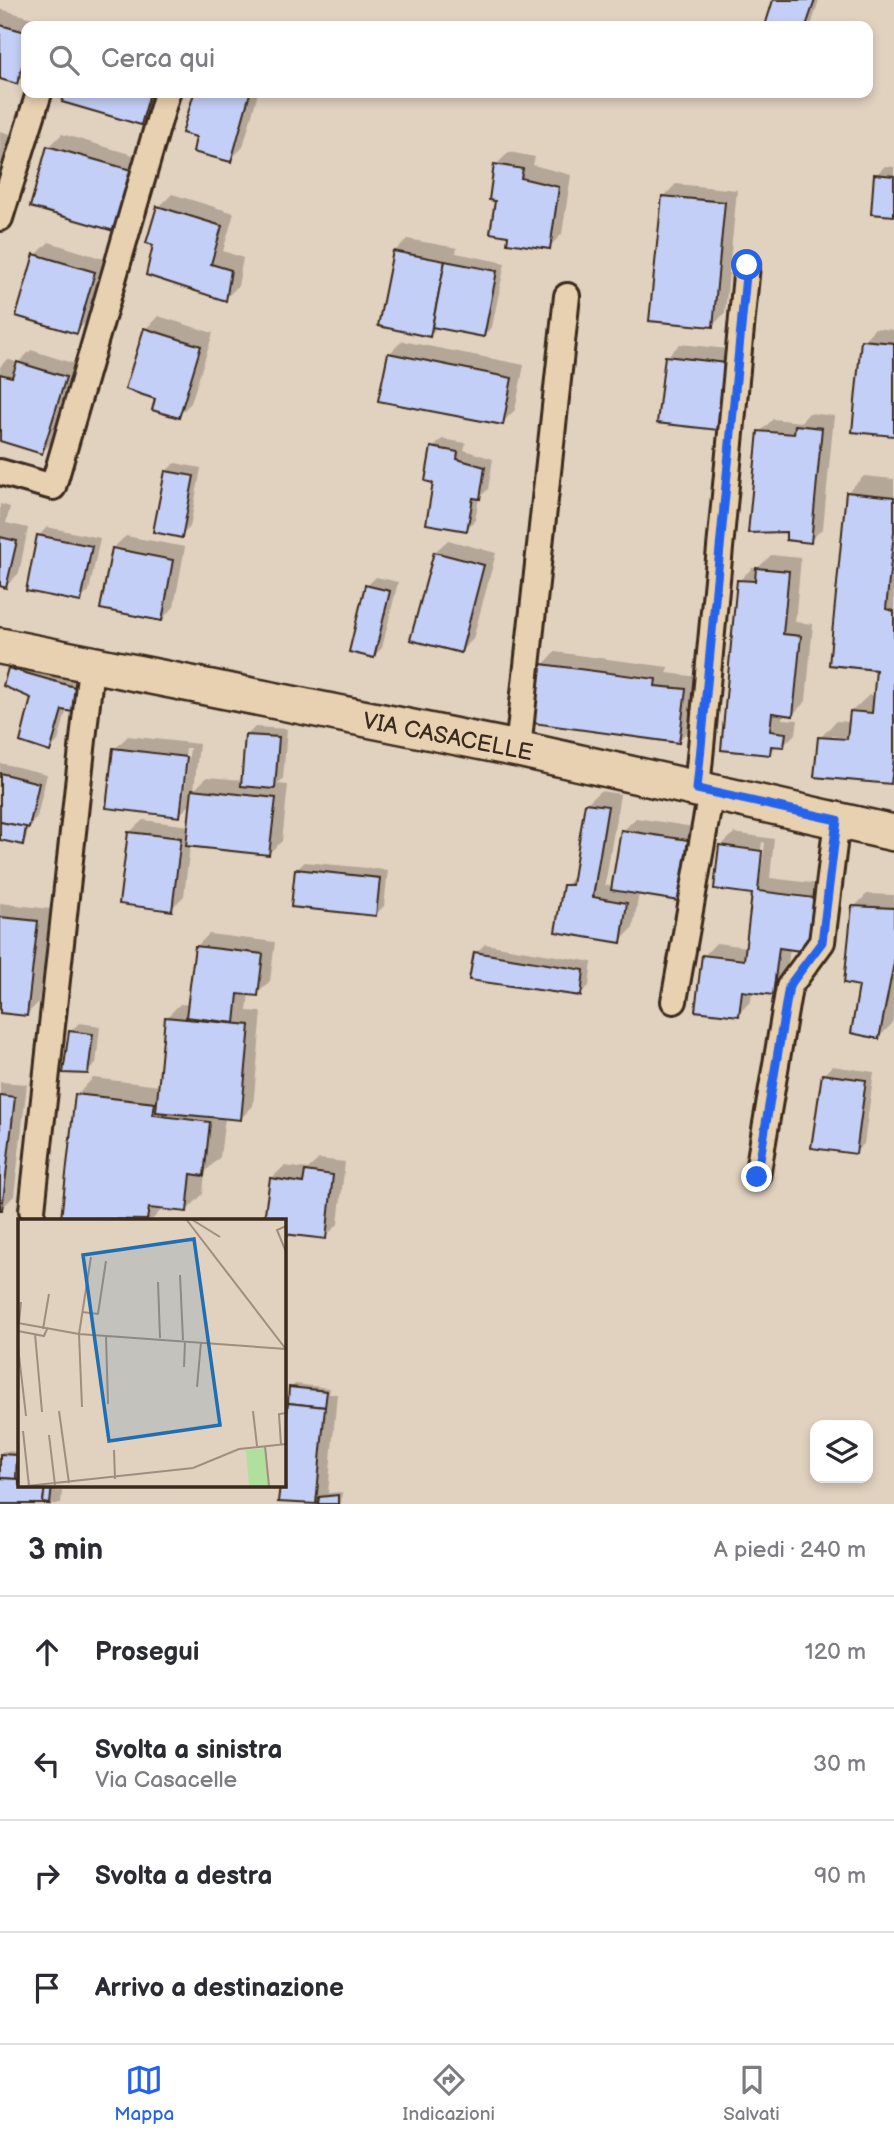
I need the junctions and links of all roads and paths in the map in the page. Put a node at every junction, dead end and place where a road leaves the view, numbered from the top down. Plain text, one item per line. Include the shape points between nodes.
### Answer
1 (37, 98) edge
2 (166, 98) edge
3 (0, 218) edge
4 (747, 265) dead end
5 (567, 296) dead end
6 (0, 472) edge
7 (0, 646) edge
8 (91, 666) junction
9 (518, 749) junction
10 (704, 790) junction
11 (837, 820) junction
12 (894, 833) edge
13 (674, 1001) dead end
14 (757, 1177) dead end
15 (32, 1210) dead end

1 - 3 street
2 - 6 street via 53,487
4 - 10 street
5 - 9 street
7 - 8 street, VIA CASACELLE
8 - 9 street, VIA CASACELLE
8 - 15 street
9 - 10 street, VIA CASACELLE
10 - 11 street, VIA CASACELLE
10 - 13 street
11 - 12 street, VIA CASACELLE
11 - 14 street via 822,942 789,986

